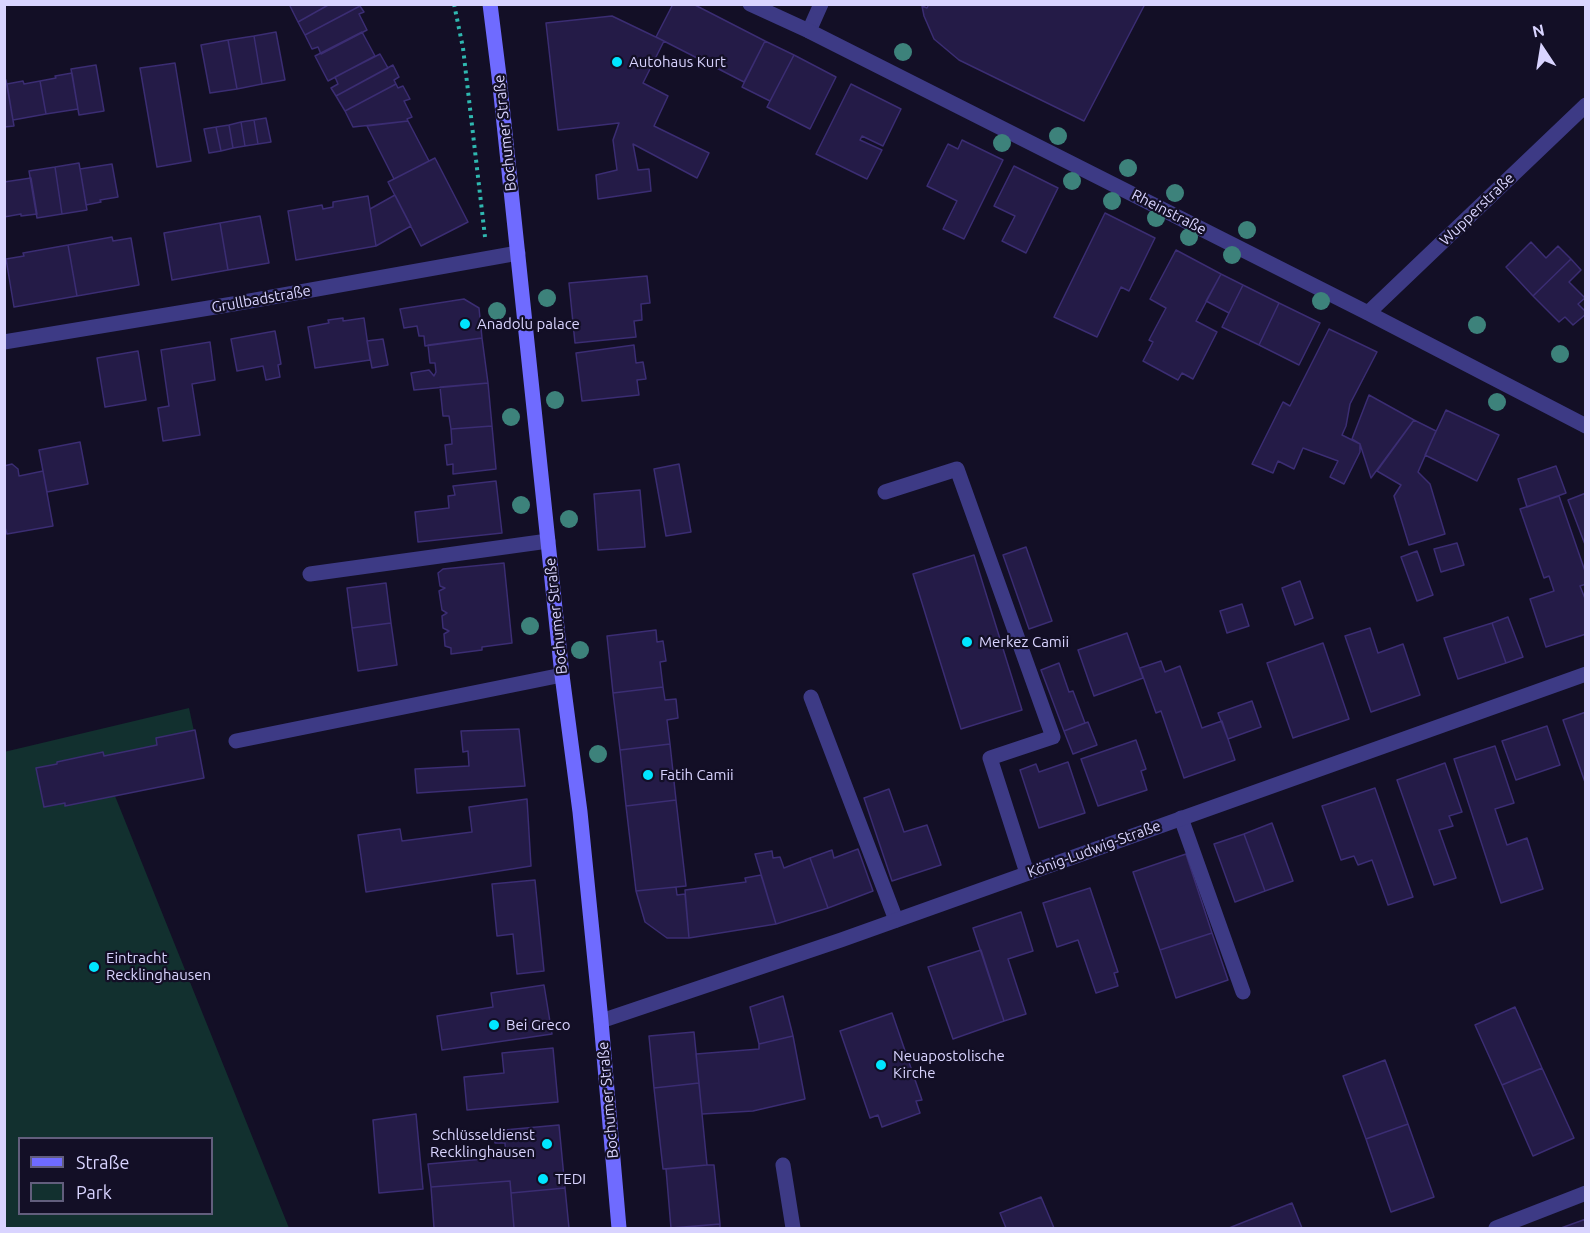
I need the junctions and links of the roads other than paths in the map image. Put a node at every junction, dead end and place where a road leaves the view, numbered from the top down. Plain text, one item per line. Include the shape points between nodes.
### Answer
1 (490, 4) edge
2 (750, 4) edge
3 (821, 6) edge
4 (809, 31) junction
5 (1586, 105) edge
6 (518, 253) junction
7 (1368, 313) junction
8 (4, 342) edge
9 (1586, 426) edge
10 (885, 492) dead end
11 (548, 541) junction
12 (310, 574) dead end
13 (1586, 674) edge
14 (562, 675) junction
15 (811, 697) dead end
16 (236, 741) dead end
17 (1181, 818) junction
18 (1027, 873) junction
19 (896, 920) junction
20 (1243, 992) dead end
21 (601, 1021) junction
22 (783, 1165) dead end
23 (1586, 1193) edge
24 (620, 1228) edge
25 (794, 1228) edge
26 (1496, 1228) edge

1 - 6 main road, Bochumer Straße
2 - 4 street, Rheinstraße
3 - 4 street
4 - 7 street, Rheinstraße
5 - 7 street, Wupperstraße
6 - 8 street, Grullbadstraße
6 - 11 main road, Bochumer Straße
7 - 9 street, Rheinstraße
10 - 18 street via 957,469 1053,737 990,758
11 - 12 street
11 - 14 main road, Bochumer Straße
13 - 17 street, König-Ludwig-Straße
14 - 16 street
14 - 21 main road, Bochumer Straße
15 - 19 street
17 - 18 street, König-Ludwig-Straße
17 - 20 street
18 - 19 street, König-Ludwig-Straße
19 - 21 street, König-Ludwig-Straße
21 - 24 main road, Bochumer Straße
22 - 25 street
23 - 26 street

